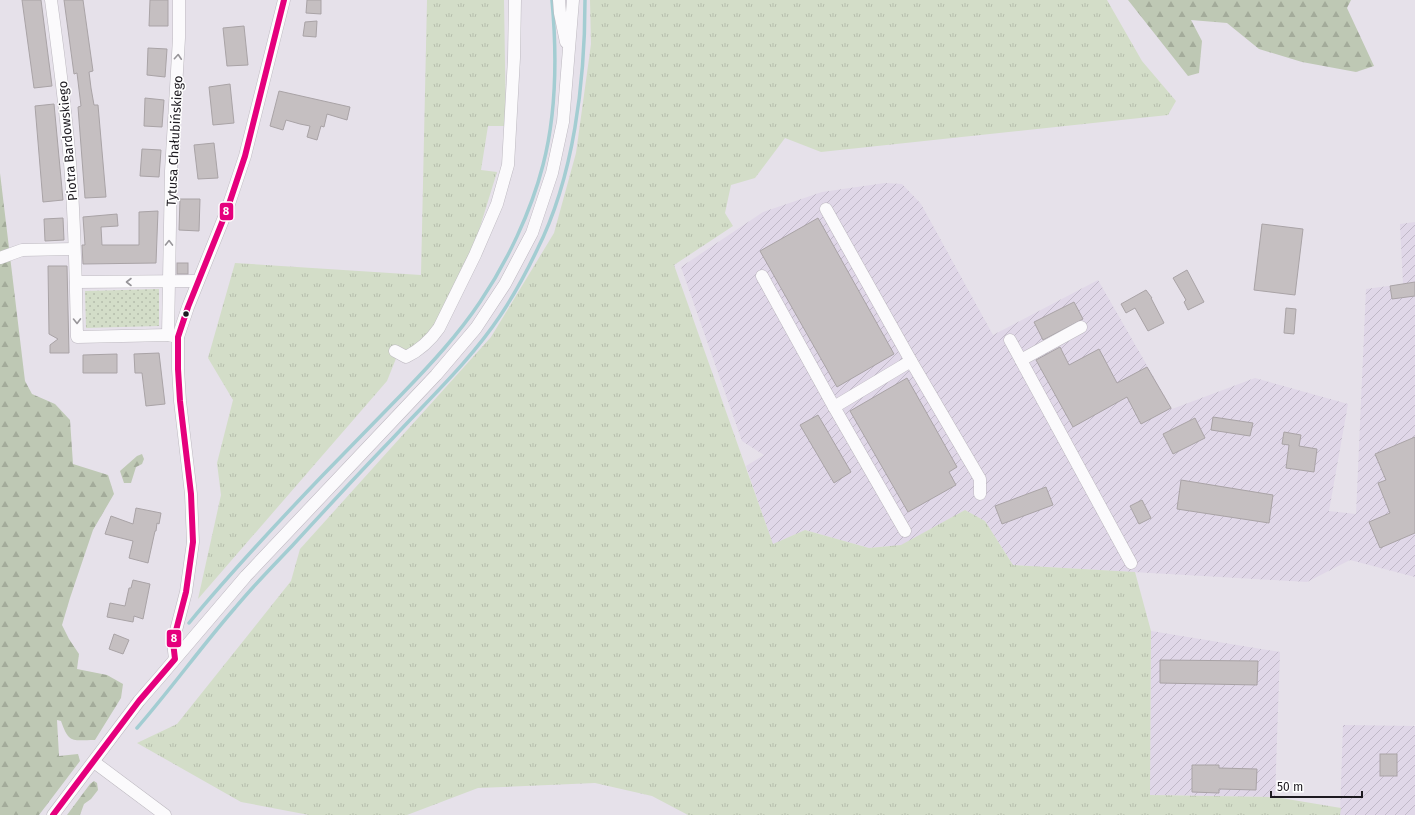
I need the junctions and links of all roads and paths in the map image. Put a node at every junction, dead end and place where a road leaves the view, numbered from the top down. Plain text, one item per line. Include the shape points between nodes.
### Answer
1 (51, 0) edge
2 (179, 0) edge
3 (284, 0) edge
4 (515, 0) edge
5 (559, 0) edge
6 (573, 0) edge
7 (568, 54) junction
8 (826, 209) dead end
9 (74, 249) junction
10 (0, 258) edge
11 (762, 276) dead end
12 (198, 281) junction
13 (76, 282) junction
14 (168, 282) junction
15 (1081, 327) dead end
16 (173, 336) junction
17 (1010, 340) dead end
18 (395, 351) dead end
19 (1020, 360) junction
20 (911, 361) junction
21 (834, 407) junction
22 (980, 494) dead end
23 (905, 531) dead end
24 (1131, 563) dead end
25 (175, 659) junction
26 (94, 762) junction
27 (53, 815) edge
28 (165, 815) edge

1 - 9 street, Piotra Bardowskiego via 71,176
14 -> 2 street, Tytusa Chałubińskiego
3 - 12 street via 245,156
4 - 18 street via 506,193 497,204 475,255 432,338 406,357
5 - 7 street
6 - 7 street
7 - 25 street via 563,122 552,173 532,234 505,284 476,328 436,375 246,576
8 - 20 street
9 - 10 street via 22,250
9 - 13 street, Piotra Bardowskiego
11 - 21 street
12 - 14 street
12 - 16 street
14 -> 13 street
13 -> 16 street, Piotra Bardowskiego via 77,337
14 - 16 street, Tytusa Chałubińskiego
15 - 19 street
16 - 25 street, Tytusa Chałubińskiego via 191,494 193,542 186,592 173,642
17 - 19 street
19 - 24 street
20 - 21 street
20 - 22 street via 980,479
21 - 23 street
25 - 26 street via 139,701
26 - 27 street
26 - 28 street

